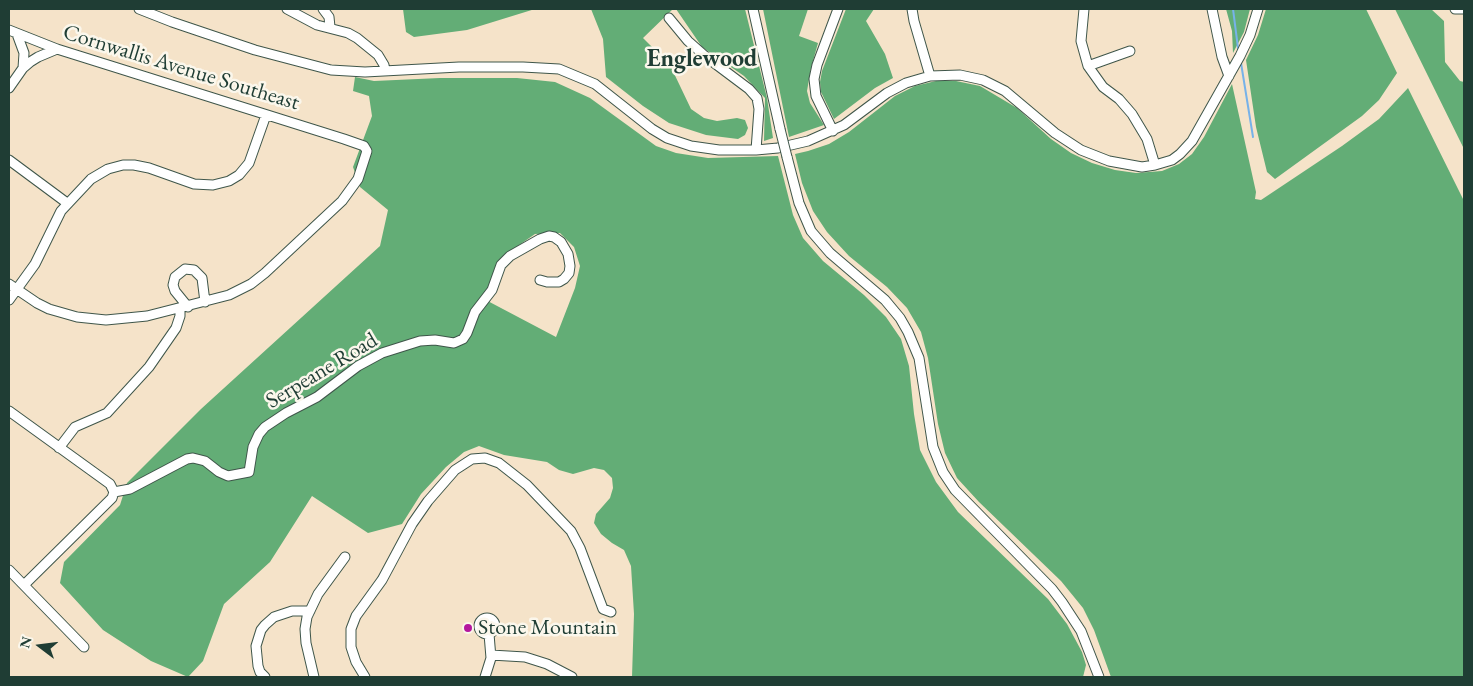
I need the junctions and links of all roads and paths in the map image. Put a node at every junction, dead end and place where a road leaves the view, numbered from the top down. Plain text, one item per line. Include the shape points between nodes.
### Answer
1 (139, 9) edge
2 (287, 9) edge
3 (323, 9) edge
4 (753, 9) edge
5 (838, 9) edge
6 (912, 9) edge
7 (1084, 9) edge
8 (1212, 9) edge
9 (1258, 9) edge
10 (1455, 9) edge
11 (1463, 9) edge
12 (669, 18) dead end
13 (330, 27) junction
14 (13, 32) edge
15 (56, 49) junction
16 (1130, 51) dead end
17 (1088, 66) junction
18 (23, 68) junction
19 (385, 72) junction
20 (930, 76) junction
21 (1229, 76) junction
22 (9, 88) edge
23 (266, 114) junction
24 (833, 131) junction
25 (756, 150) junction
26 (9, 160) edge
27 (1155, 165) junction
28 (67, 203) junction
29 (540, 280) dead end
30 (9, 284) edge
31 (17, 290) junction
32 (9, 300) edge
33 (205, 302) junction
34 (184, 308) junction
35 (9, 411) edge
36 (59, 448) junction
37 (114, 492) junction
38 (345, 558) dead end
39 (9, 570) edge
40 (24, 586) junction
41 (310, 610) junction
42 (612, 612) dead end
43 (489, 634) dead end
44 (84, 647) dead end
45 (491, 655) junction
46 (265, 677) edge
47 (314, 677) edge
48 (365, 677) edge
49 (485, 677) edge
50 (572, 677) edge
51 (1100, 677) edge

1 - 19 street via 255,50 306,64 348,72
2 - 13 street via 318,25
3 - 13 street via 329,17
4 - 51 street, bridge via 799,203 811,231 830,254 885,300 900,318 918,358 933,447 943,472 961,497 1062,602 1081,631
5 - 24 street via 814,79 816,96
6 - 20 street
7 - 17 street via 1081,41
8 - 21 street
9 - 21 street via 1250,35
10 - 11 street
12 - 25 street via 688,41 757,98
13 - 19 street via 357,38 378,55
14 - 15 street, Cornwallis Avenue Southeast
14 - 18 street via 24,53
15 - 18 street
15 - 23 street, Cornwallis Avenue Southeast
16 - 17 street
17 - 27 street via 1103,87 1132,114 1147,139
18 - 22 street
19 - 25 street via 458,67 559,69 595,84 652,129 677,142 704,149
20 - 24 street via 898,87
20 - 27 street via 960,75 983,80 1017,99 1055,133 1080,150 1121,164
21 - 27 street via 1187,148 1172,160
23 - 28 street via 249,163 239,175 228,181 194,184 144,166 123,165 99,173
23 - 33 street, Cornwallis Avenue Southeast via 364,146 367,150 358,178 342,201 251,284
24 - 25 street via 808,141
26 - 28 street
28 - 31 street via 50,230 35,264
29 - 37 street, Serpeane Road via 560,282 569,273 568,254 554,237 540,239 501,265 492,290 475,312 463,339 454,343 420,341 382,354 358,366 317,397 265,427 253,447 250,472 228,476 205,461 193,458 130,489
30 - 31 street
31 - 32 street
31 - 34 street via 62,314 93,319 138,318
33 - 34 street
33 - 34 street via 202,278 194,270 185,269 175,277 174,286
34 - 36 street via 176,328 149,367 108,413 75,427
35 - 36 street
36 - 37 street via 110,484
37 - 40 street via 112,498
38 - 41 street via 323,586
39 - 40 street
40 - 44 street
41 - 46 street via 283,614 270,620 261,630 256,646 258,666
41 - 47 street via 306,643
42 - 48 street via 603,609 571,531 527,485 500,463 485,458 472,459 454,470 428,501 382,580 356,616 351,647
43 - 45 street
45 - 49 street
45 - 50 street via 525,657

